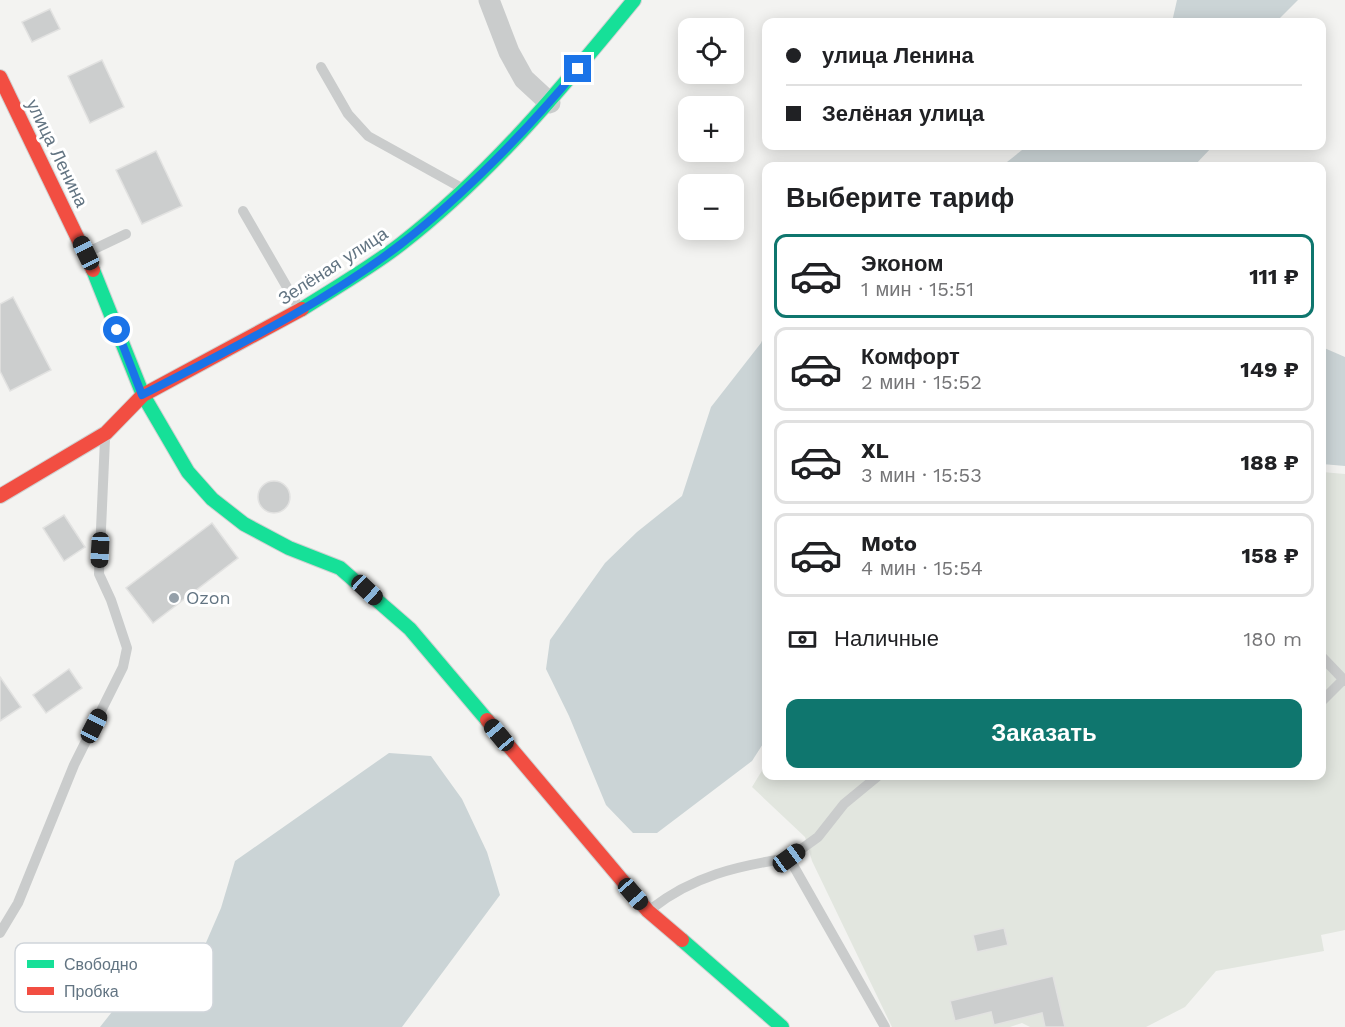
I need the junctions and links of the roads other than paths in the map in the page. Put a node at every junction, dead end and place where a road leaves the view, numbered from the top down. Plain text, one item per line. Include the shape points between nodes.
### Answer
1 (489, 0) edge
2 (634, 0) edge
3 (321, 67) dead end
4 (0, 77) edge
5 (550, 103) junction
6 (463, 189) junction
7 (243, 212) dead end
8 (126, 234) dead end
9 (86, 253) junction
10 (301, 310) junction
11 (142, 395) junction
12 (106, 433) junction
13 (0, 496) edge
14 (1326, 661) edge
15 (1344, 680) edge
16 (1326, 697) edge
17 (873, 780) edge
18 (789, 858) junction
19 (648, 911) junction
20 (0, 933) edge
21 (782, 1027) edge
22 (885, 1027) edge

1 - 5 street via 524,79
2 - 5 street, Зелёная улица
3 - 6 lane via 348,114 368,136
4 - 9 street, улица Ленина
5 - 6 street, Зелёная улица
6 - 10 street, Зелёная улица via 401,244
7 - 10 lane
8 - 9 lane
9 - 11 street, улица Ленина
10 - 11 street, Зелёная улица
11 - 12 street, Зелёная улица
11 - 19 street, улица Ленина via 188,472 212,499 244,524 289,548 340,568 410,629
12 - 13 street, Зелёная улица
12 - 20 lane via 99,574 127,648 123,667 74,765 18,903
14 - 15 lane
15 - 16 lane
17 - 18 lane via 843,804 818,837
18 - 19 lane via 742,865 711,876 675,890
18 - 22 lane
19 - 21 street, улица Ленина

